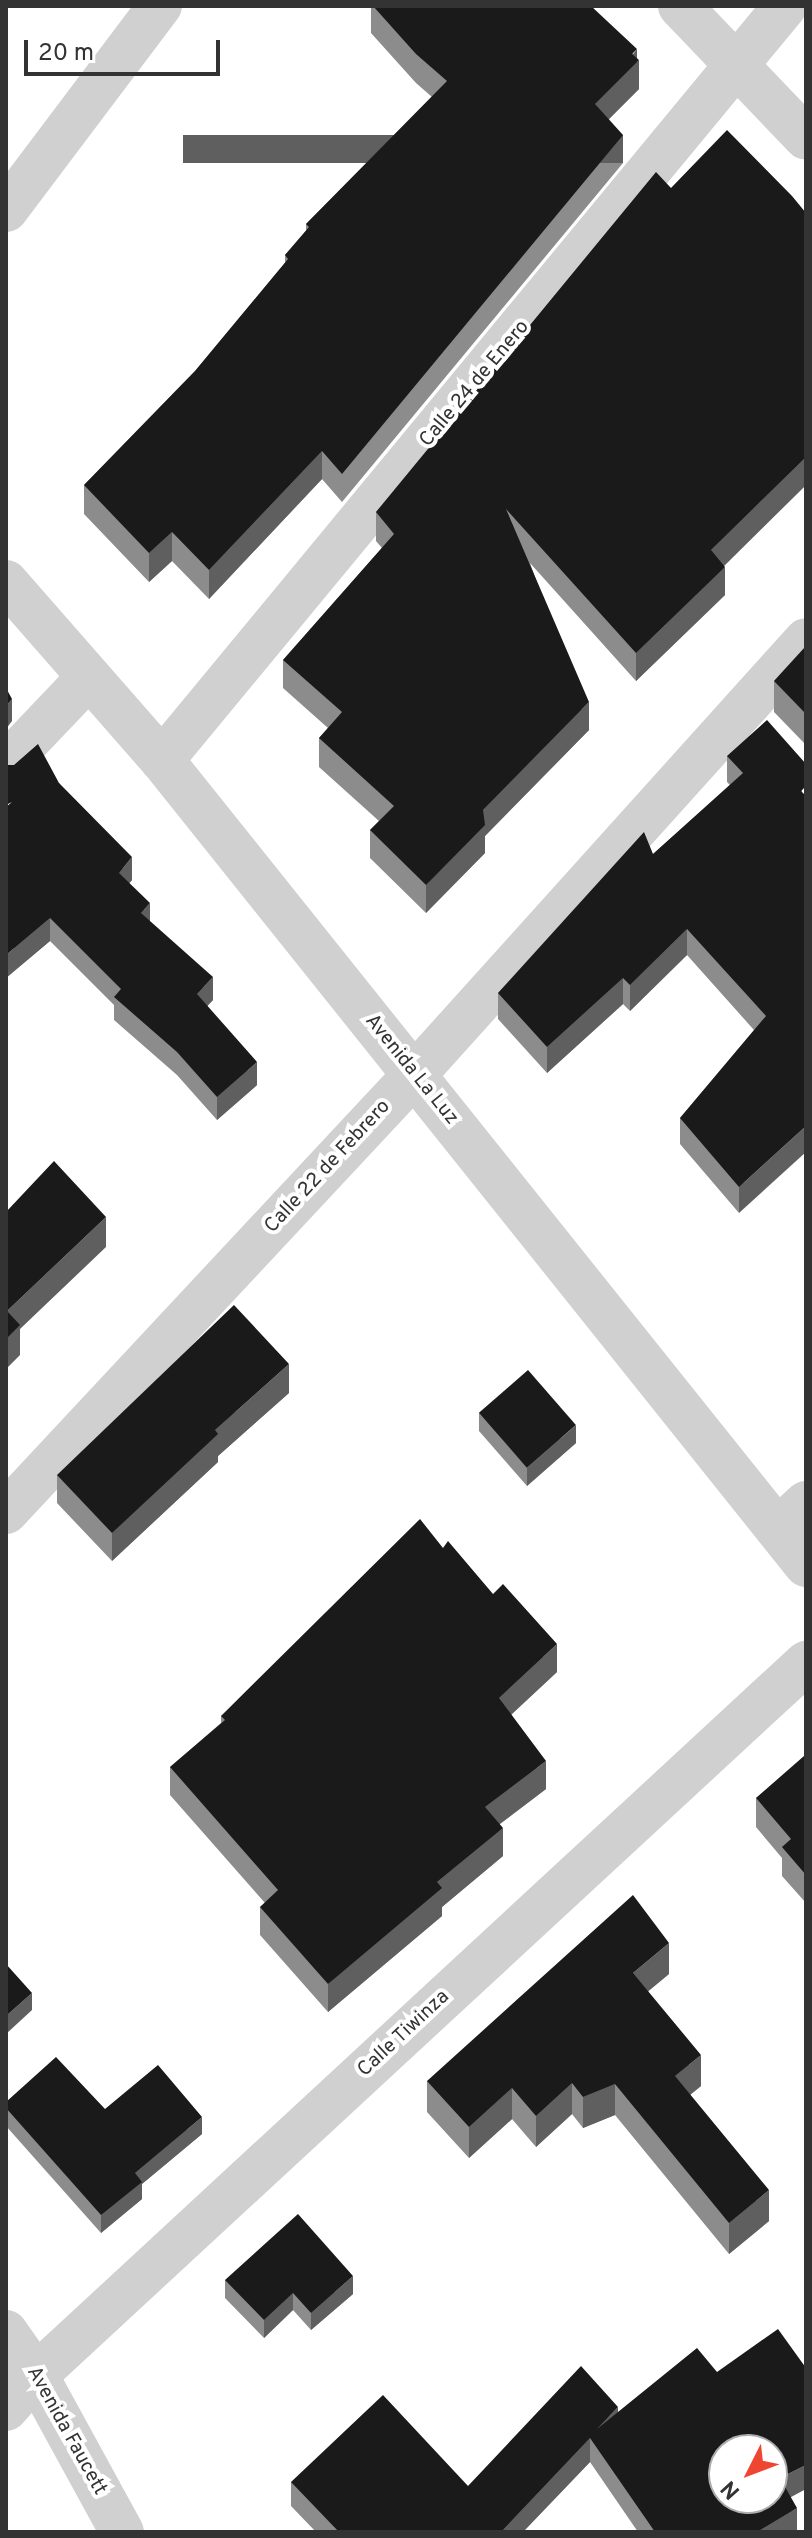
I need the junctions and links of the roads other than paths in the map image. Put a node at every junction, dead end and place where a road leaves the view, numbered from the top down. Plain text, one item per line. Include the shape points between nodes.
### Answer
1 (160, 6) edge
2 (680, 6) edge
3 (785, 6) edge
4 (739, 67) junction
5 (806, 138) edge
6 (6, 210) edge
7 (6, 582) edge
8 (806, 640) edge
9 (88, 678) junction
10 (162, 760) junction
11 (6, 764) edge
12 (415, 1074) junction
13 (6, 1512) edge
14 (792, 1516) edge
15 (806, 1565) edge
16 (806, 1663) edge
17 (6, 2332) edge
18 (36, 2375) junction
19 (6, 2409) edge
20 (122, 2532) edge

1 - 6 street
2 - 4 street
3 - 4 street, Calle 24 de Enero
4 - 5 street
4 - 10 street, Calle 24 de Enero
7 - 9 street, Avenida La Luz
8 - 12 street, Calle 22 de Febrero
9 - 10 street, Avenida La Luz
9 - 11 street
10 - 12 street, Avenida La Luz
12 - 13 street, Calle 22 de Febrero
12 - 14 street, Avenida La Luz
14 - 15 street, Avenida La Luz
16 - 18 street, Calle Tiwinza
17 - 18 street, Avenida Faucett
18 - 19 street, Calle Tiwinza
18 - 20 street, Avenida Faucett

